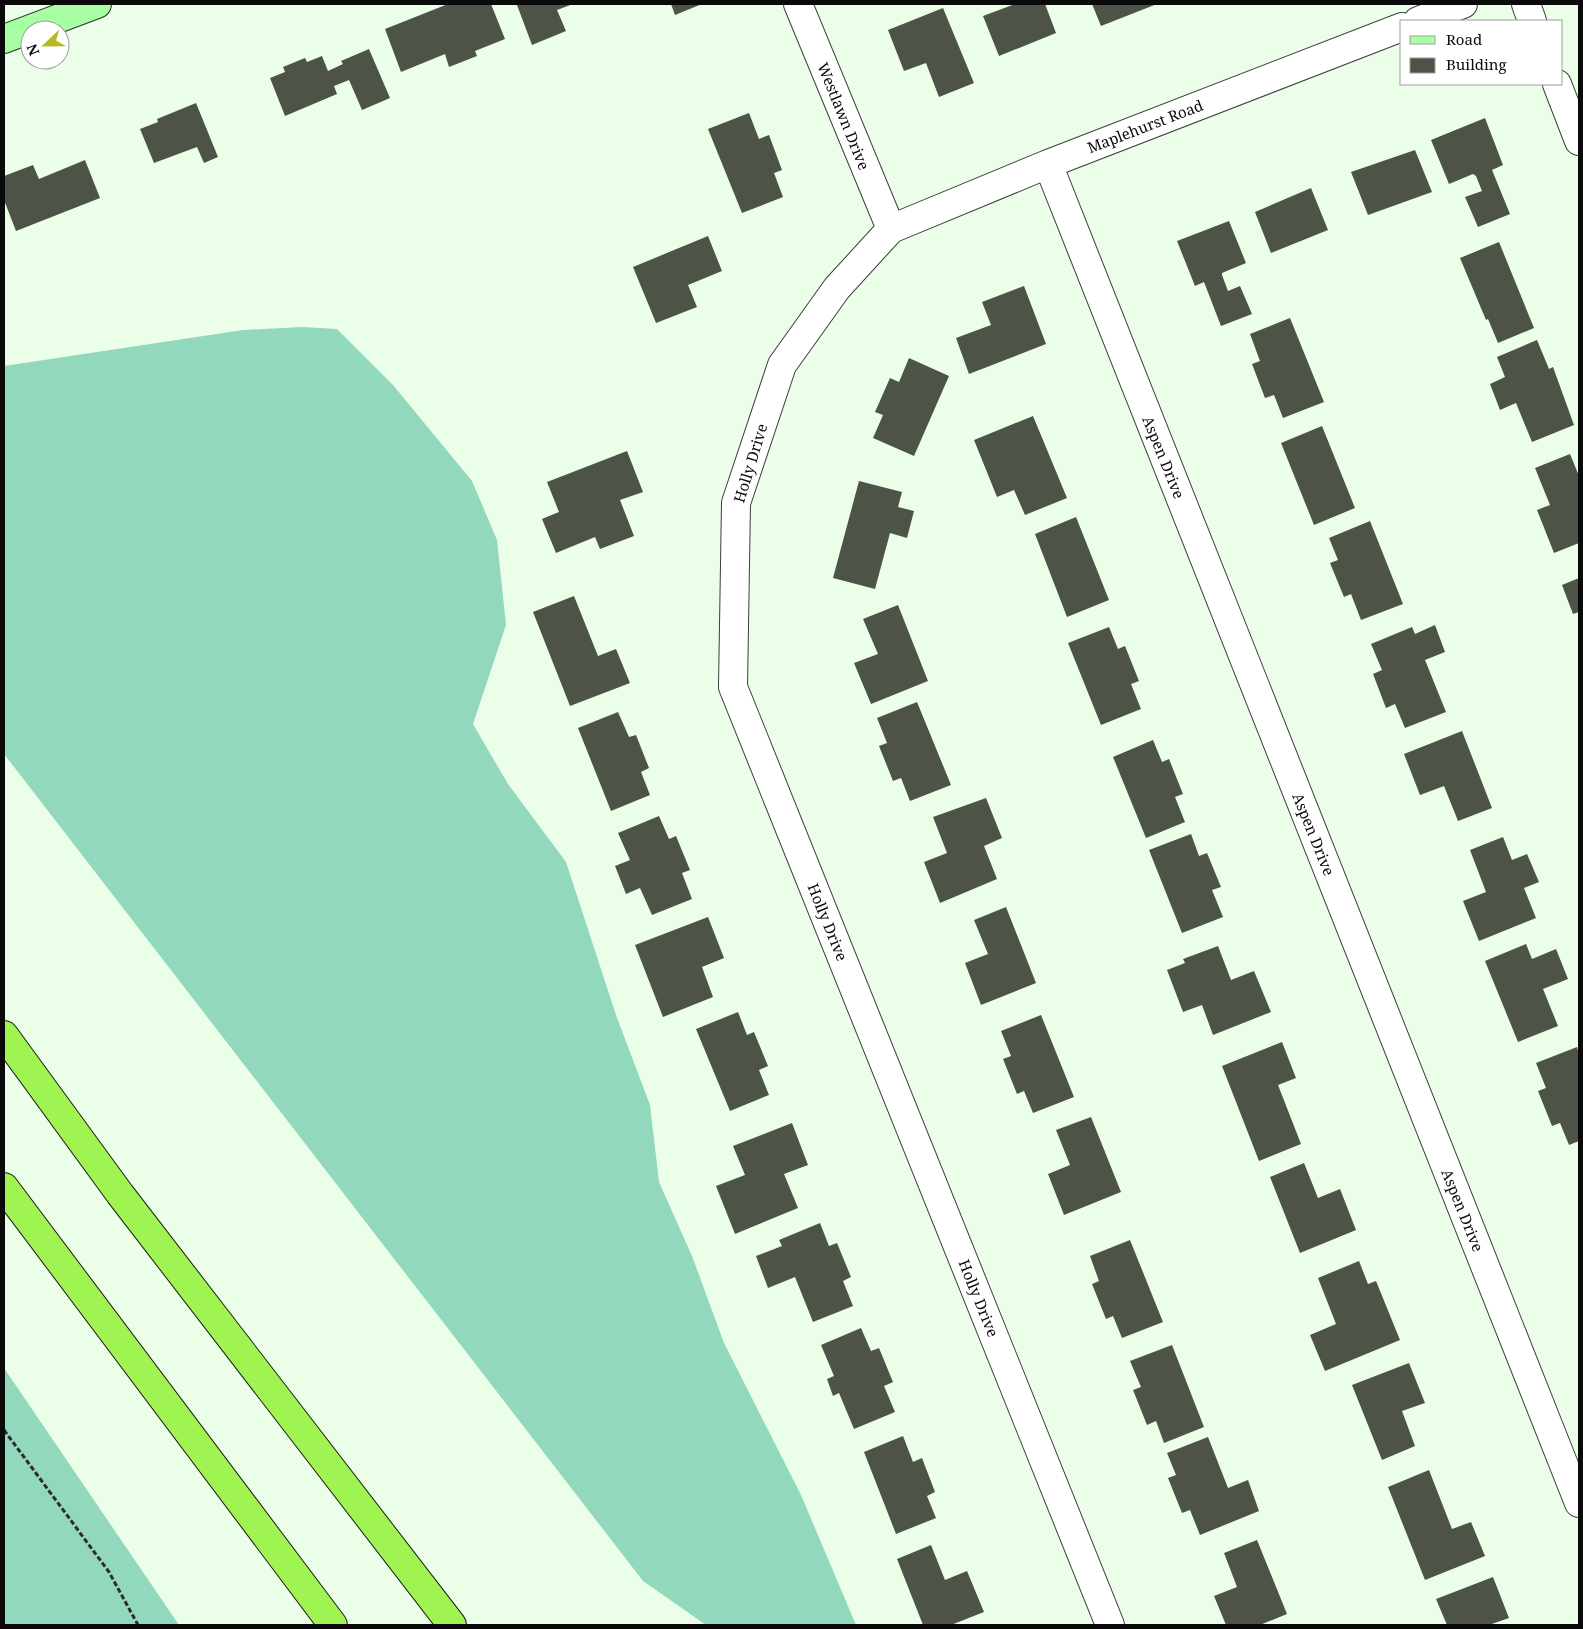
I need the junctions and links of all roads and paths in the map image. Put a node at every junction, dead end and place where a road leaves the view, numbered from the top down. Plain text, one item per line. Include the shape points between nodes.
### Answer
1 (97, 4) edge
2 (798, 4) edge
3 (1463, 4) edge
4 (1526, 4) edge
5 (1421, 20) edge
6 (1532, 20) edge
7 (1400, 28) edge
8 (4, 39) edge
9 (1557, 85) edge
10 (1579, 142) edge
11 (1048, 164) junction
12 (890, 228) junction
13 (4, 1035) edge
14 (4, 1187) edge
15 (4, 1430) edge
16 (1579, 1504) edge
17 (138, 1625) edge
18 (333, 1625) edge
19 (452, 1625) edge
20 (1110, 1625) edge

1 - 8 street
2 - 12 street, Westlawn Drive
3 - 5 street
4 - 6 street
7 - 11 street, Maplehurst Road
9 - 10 street
11 - 12 street, Maplehurst Road
11 - 16 street, Aspen Drive
12 - 20 street, Holly Drive via 837,288 782,365 736,503 733,687
13 - 19 highway via 120,1194
14 - 18 highway
15 - 17 path via 108,1572

